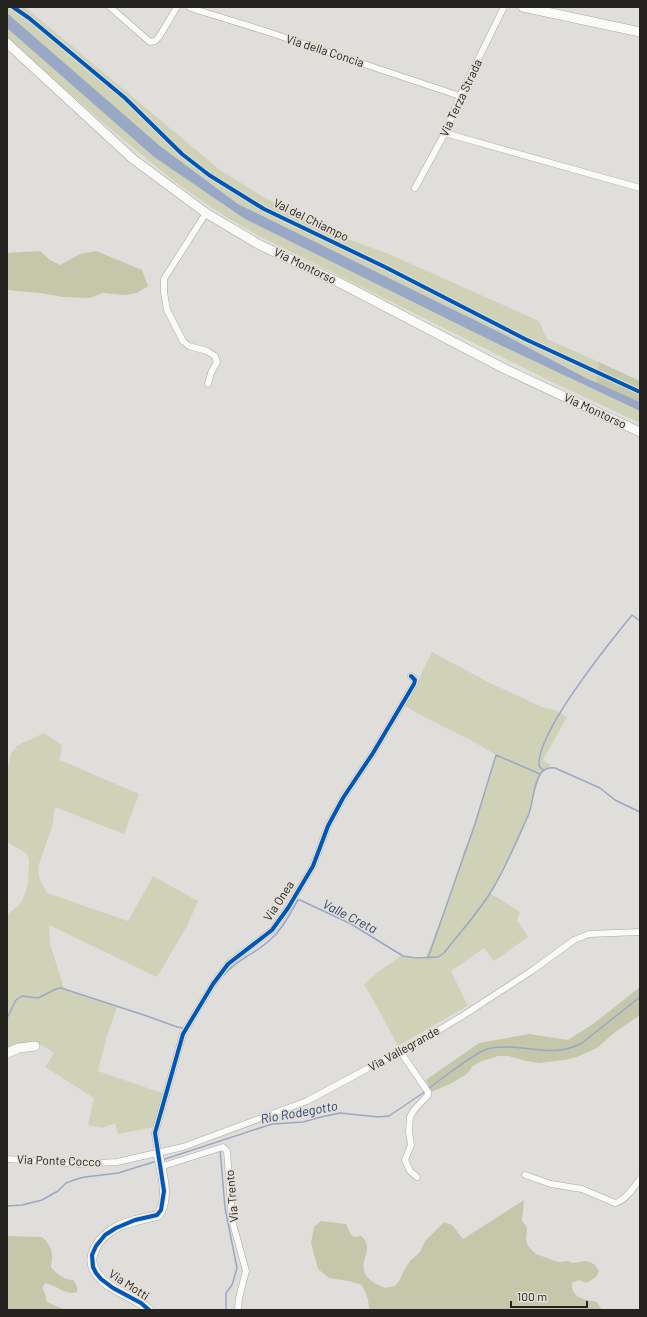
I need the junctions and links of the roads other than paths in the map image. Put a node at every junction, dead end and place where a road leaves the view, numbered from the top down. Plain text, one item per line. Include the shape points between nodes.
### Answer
1 (110, 7) edge
2 (177, 7) edge
3 (189, 7) edge
4 (504, 7) edge
5 (523, 7) edge
6 (640, 32) edge
7 (7, 43) edge
8 (460, 96) junction
9 (445, 133) junction
10 (415, 188) dead end
11 (640, 188) edge
12 (206, 213) junction
13 (208, 384) dead end
14 (640, 432) edge
15 (411, 676) dead end
16 (640, 932) edge
17 (35, 1046) dead end
18 (400, 1051) junction
19 (7, 1053) edge
20 (7, 1158) edge
21 (159, 1160) junction
22 (525, 1175) dead end
23 (417, 1177) dead end
24 (640, 1179) edge
25 (149, 1310) edge
26 (238, 1310) edge

1 - 2 street via 150,42 159,37
3 - 8 street, Via della Concia
4 - 8 street, Via Terza Strada
5 - 6 main road
7 - 12 main road, Via Montorso via 133,159
8 - 9 street, Via Terza Strada
9 - 10 street, Via Terza Strada
9 - 11 street
12 - 13 street via 164,279 164,292 167,310 183,341 215,356 217,362
12 - 14 main road, Via Montorso via 258,244 505,369
15 - 21 street, Via Onea via 414,684 343,798 328,826 313,866 288,908 272,930 228,964 183,1034 155,1133
16 - 18 street, Via Vallegrande via 589,934 574,940 501,992
17 - 19 main road
18 - 21 street, Via Vallegrande via 307,1101 183,1146
18 - 23 street via 428,1095 410,1117 411,1145 405,1160 410,1171
20 - 21 street, Via Ponte Cocco via 80,1164
21 - 25 main road, Via Motti via 164,1191 160,1213 116,1228 96,1246 92,1255 93,1267 101,1279
21 - 26 street, Via Trento via 220,1147 227,1151 232,1220 246,1271
22 - 24 street via 551,1184 582,1189 615,1203 623,1199

